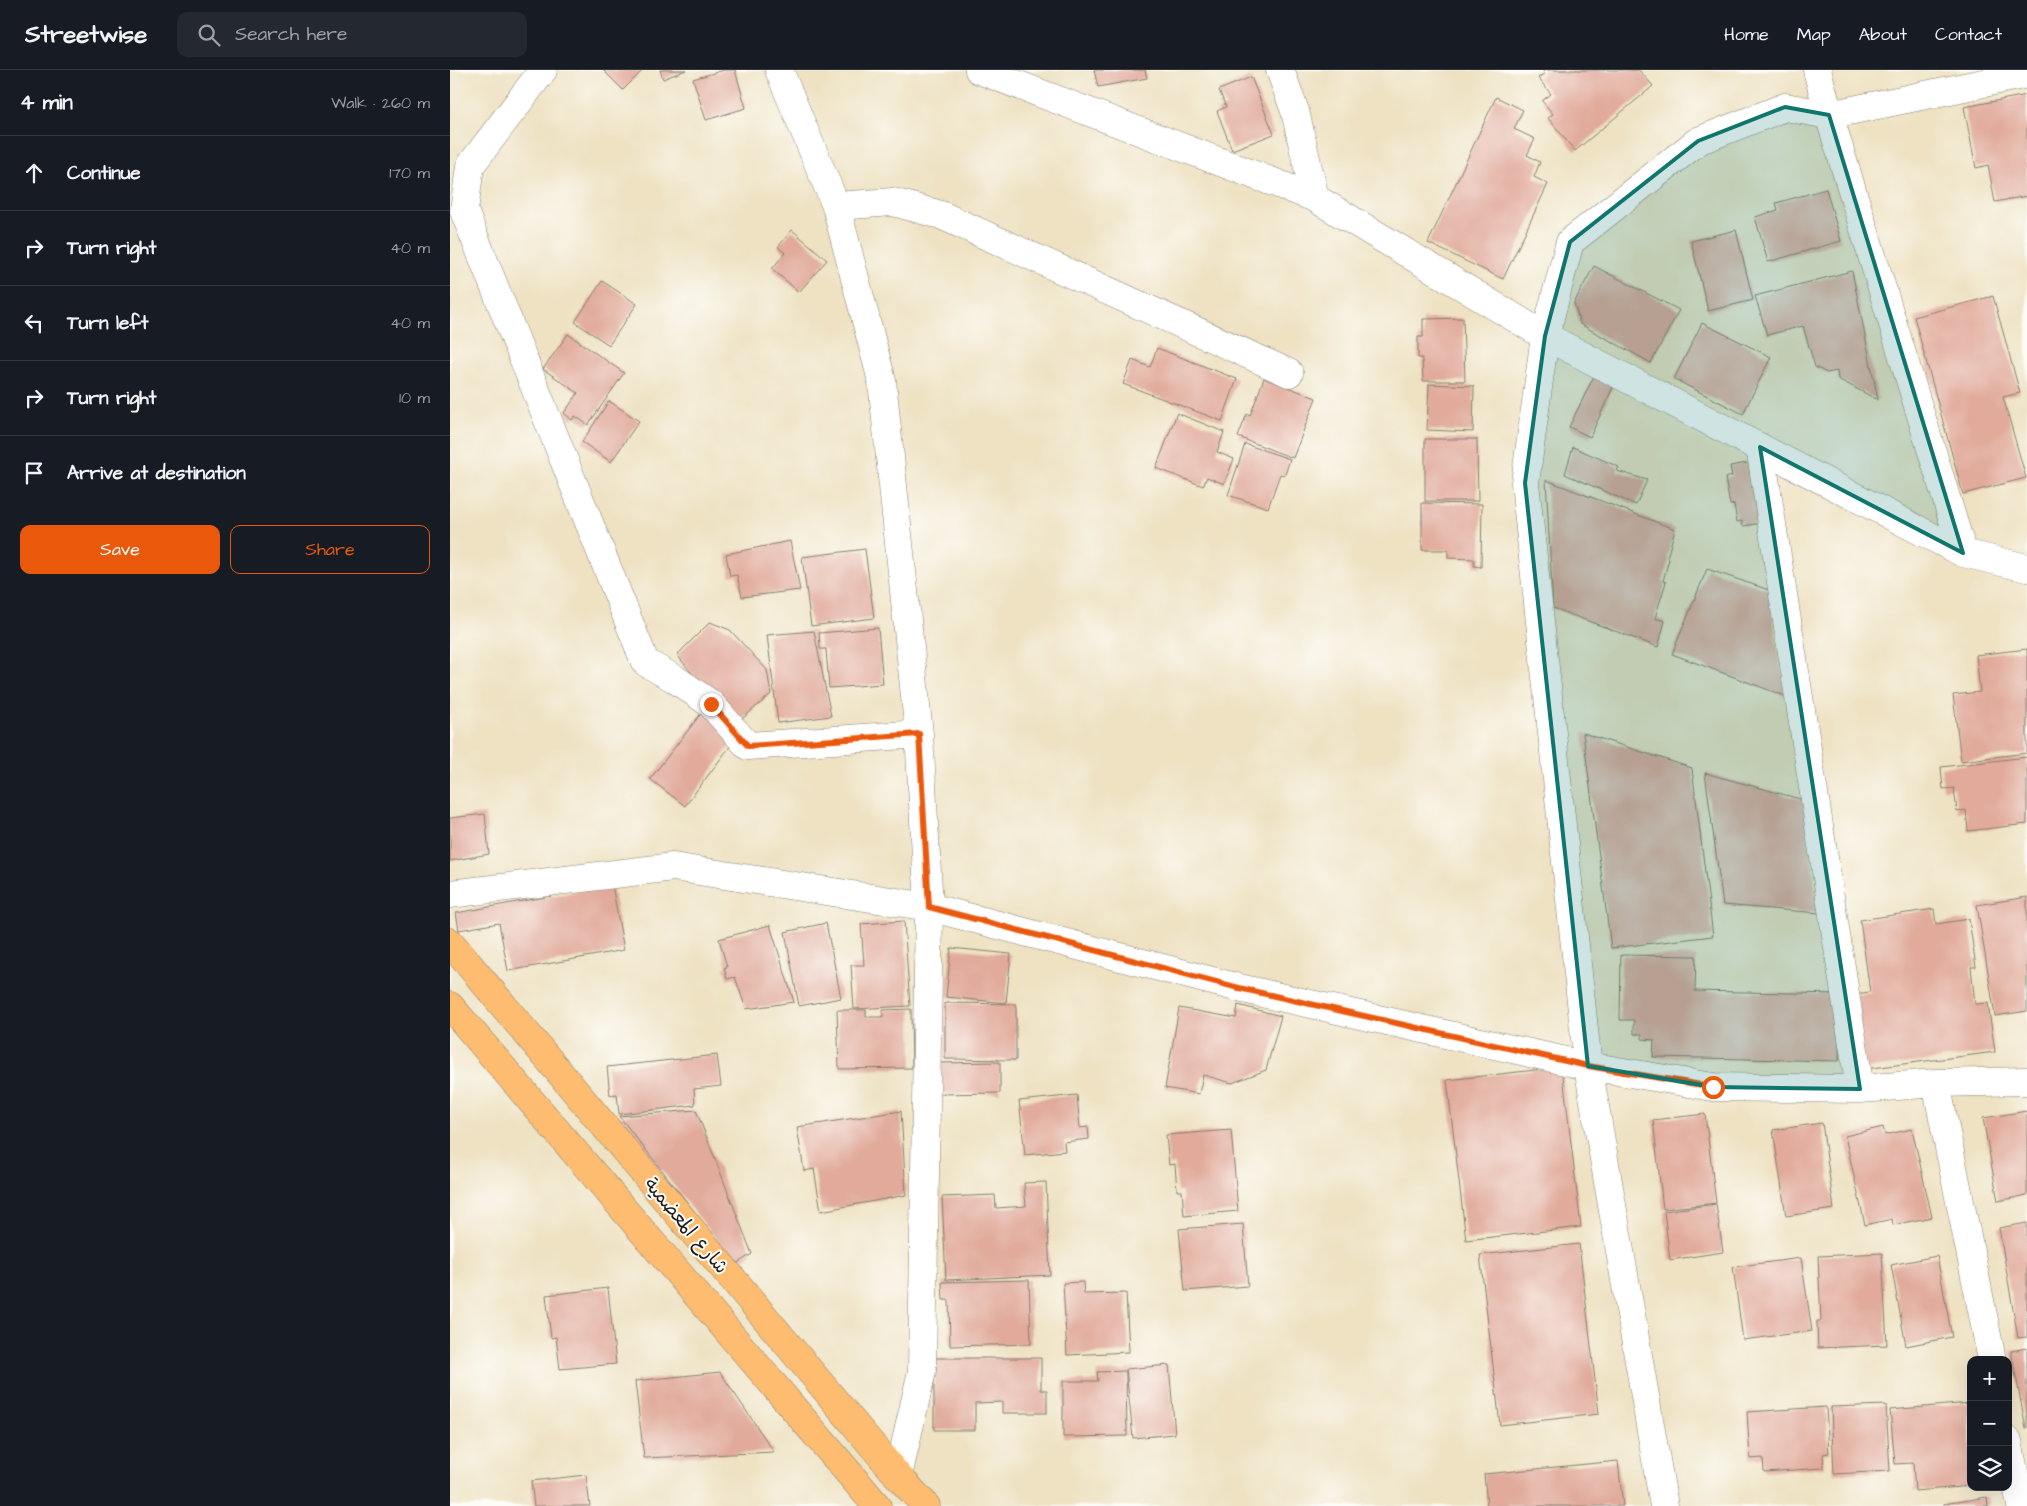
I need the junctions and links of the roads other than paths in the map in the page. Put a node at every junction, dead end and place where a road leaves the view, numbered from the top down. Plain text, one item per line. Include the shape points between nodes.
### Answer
1 (543, 70) edge
2 (779, 70) edge
3 (979, 70) edge
4 (1280, 70) edge
5 (1817, 70) edge
6 (2027, 74) edge
7 (1829, 115) junction
8 (1315, 198) junction
9 (836, 206) junction
10 (1545, 336) junction
11 (1289, 372) dead end
12 (1760, 447) junction
13 (1964, 553) junction
14 (2027, 568) edge
15 (919, 734) junction
16 (450, 894) edge
17 (929, 907) junction
18 (450, 942) edge
19 (450, 1006) edge
20 (1588, 1066) junction
21 (2027, 1081) edge
22 (1936, 1083) junction
23 (1860, 1089) junction
24 (1991, 1356) edge
25 (2009, 1446) edge
26 (898, 1476) junction
27 (877, 1506) edge
28 (926, 1506) edge
29 (1664, 1506) edge
30 (2021, 1506) edge

1 - 15 street via 470,166 464,211 645,662 675,678 711,704 748,746
2 - 9 street
3 - 8 street
4 - 8 street via 1295,111
5 - 7 street
6 - 7 street
7 - 10 street via 1785,107 1698,141 1570,242
7 - 13 street
8 - 10 street
9 - 11 street via 893,202 941,215
9 - 15 street via 882,382
10 - 12 street
10 - 20 street via 1525,483
12 - 13 street
12 - 23 street
13 - 14 street
15 - 17 street
16 - 17 street via 673,867
17 - 20 street via 1239,988
17 - 26 street via 922,1371
18 - 26 main road, شارع المعضمية
19 - 27 main road, شارع المعضمية
20 - 23 street via 1713,1087
20 - 29 street
21 - 22 street
22 - 23 street
22 - 24 street
25 - 30 street
26 - 28 main road, شارع المعضمية

